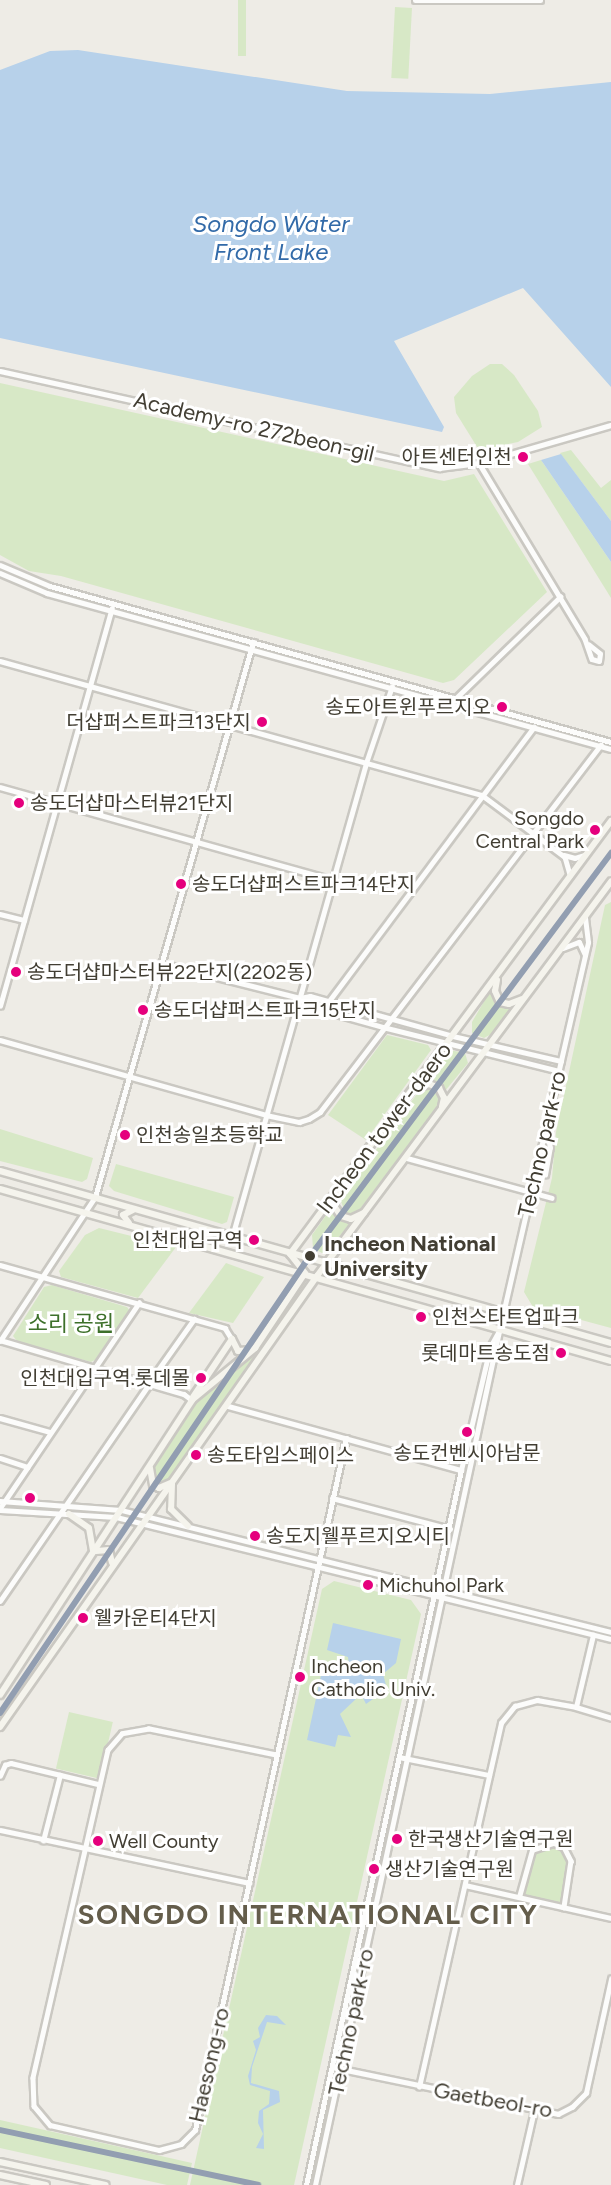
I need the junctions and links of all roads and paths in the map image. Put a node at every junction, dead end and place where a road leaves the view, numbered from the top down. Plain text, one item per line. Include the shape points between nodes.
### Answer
1 (416, 0) edge
2 (540, 0) edge
3 (0, 370) edge
4 (611, 425) edge
5 (479, 463) junction
6 (0, 565) edge
7 (0, 573) edge
8 (561, 597) junction
9 (114, 603) junction
10 (112, 610) junction
11 (253, 642) junction
12 (589, 645) dead end
13 (251, 649) junction
14 (0, 661) edge
15 (393, 681) junction
16 (90, 686) junction
17 (391, 688) junction
18 (457, 697) junction
19 (452, 702) junction
20 (228, 724) junction
21 (534, 727) junction
22 (611, 742) edge
23 (601, 745) junction
24 (611, 749) edge
25 (366, 763) junction
26 (0, 787) edge
27 (482, 795) junction
28 (57, 803) junction
29 (611, 821) edge
30 (532, 832) junction
31 (195, 843) junction
32 (589, 851) junction
33 (559, 852) junction
34 (570, 876) junction
35 (333, 880) junction
36 (611, 881) edge
37 (0, 914) edge
38 (585, 916) junction
39 (24, 920) junction
40 (559, 951) junction
41 (585, 957) junction
42 (161, 963) junction
43 (499, 974) junction
44 (525, 996) junction
45 (300, 998) junction
46 (329, 1001) junction
47 (0, 1006) edge
48 (390, 1018) junction
49 (383, 1027) junction
50 (453, 1036) junction
51 (0, 1040) edge
52 (447, 1044) junction
53 (491, 1045) junction
54 (485, 1053) junction
55 (561, 1061) junction
56 (559, 1071) junction
57 (129, 1077) junction
58 (412, 1090) junction
59 (440, 1113) junction
60 (266, 1115) junction
61 (546, 1128) junction
62 (407, 1158) junction
63 (0, 1171) edge
64 (545, 1175) dead end
65 (0, 1188) edge
66 (339, 1188) junction
67 (531, 1192) junction
68 (95, 1197) junction
69 (552, 1198) dead end
70 (140, 1210) junction
71 (367, 1211) junction
72 (87, 1213) junction
73 (136, 1226) junction
74 (232, 1237) junction
75 (291, 1254) junction
76 (327, 1264) junction
77 (0, 1265) edge
78 (305, 1273) junction
79 (44, 1276) junction
80 (317, 1276) junction
81 (139, 1304) junction
82 (503, 1314) junction
83 (195, 1319) junction
84 (499, 1331) junction
85 (232, 1339) junction
86 (0, 1340) edge
87 (611, 1343) edge
88 (235, 1347) junction
89 (226, 1348) junction
90 (255, 1348) junction
91 (611, 1361) edge
92 (94, 1368) junction
93 (153, 1377) dead end
94 (149, 1384) junction
95 (192, 1400) junction
96 (228, 1406) junction
97 (0, 1418) edge
98 (50, 1432) junction
99 (346, 1438) junction
100 (0, 1458) edge
101 (154, 1459) junction
102 (28, 1467) junction
103 (461, 1470) junction
104 (173, 1481) junction
105 (332, 1498) junction
106 (2, 1501) edge
107 (65, 1506) junction
108 (0, 1509) edge
109 (121, 1510) junction
110 (60, 1513) junction
111 (69, 1514) junction
112 (116, 1517) junction
113 (147, 1517) junction
114 (142, 1523) junction
115 (188, 1526) junction
116 (450, 1529) junction
117 (92, 1554) junction
118 (318, 1559) junction
119 (111, 1567) junction
120 (318, 1568) junction
121 (441, 1589) junction
122 (439, 1597) junction
123 (0, 1602) edge
124 (611, 1632) edge
125 (593, 1635) junction
126 (611, 1639) edge
127 (0, 1695) edge
128 (576, 1707) junction
129 (611, 1718) edge
130 (0, 1727) edge
131 (276, 1755) junction
132 (399, 1757) junction
133 (408, 1760) junction
134 (60, 1775) junction
135 (489, 1775) junction
136 (0, 1776) edge
137 (98, 1784) junction
138 (0, 1830) edge
139 (44, 1841) junction
140 (83, 1849) junction
141 (249, 1883) junction
142 (465, 1885) junction
143 (519, 1897) junction
144 (564, 1907) junction
145 (611, 1918) edge
146 (611, 1979) edge
147 (332, 2067) junction
148 (341, 2068) junction
149 (419, 2087) junction
150 (534, 2111) junction
151 (0, 2162) edge
152 (0, 2175) edge
153 (46, 2185) edge
154 (105, 2185) edge
155 (306, 2185) edge
156 (315, 2185) edge
157 (517, 2185) edge

1 - 2 street
3 - 5 street, Academy-ro 272beon-gil via 439,468
4 - 5 street, Academy-ro 272beon-gil
5 - 8 street
6 - 9 street via 50,586
7 - 10 street via 47,593
8 - 12 street
8 - 18 street
9 - 10 street
9 - 11 street
10 - 13 street
10 - 16 street
11 - 13 street
11 - 15 street
13 - 17 street
13 - 20 street
14 - 16 street
15 - 17 street
15 - 18 street
16 - 20 street
16 - 28 street
17 - 19 street
17 - 25 street
18 - 19 street
18 - 22 street
19 - 21 street
20 - 25 street
20 - 31 street
21 - 23 street
21 - 27 street
23 - 24 street
23 - 30 street
25 - 27 street
25 - 35 street
26 - 28 street
27 - 30 street
27 - 46 street
28 - 31 street
28 - 39 street
29 - 32 main road, Incheon tower-daero
30 - 33 street
30 - 48 street
31 - 35 street
31 - 42 street
32 - 33 street via 575,858
32 - 34 main road, Incheon tower-daero
33 - 34 street via 570,864
34 - 43 main road, Incheon tower-daero
35 - 45 street
36 - 38 main road, Incheon tower-daero
37 - 39 street
38 - 40 main road, Incheon tower-daero
38 - 41 street, Techno park-ro via 589,937
39 - 47 street
40 - 41 street via 569,943 579,942
40 - 44 main road, Incheon tower-daero
41 - 55 street, Techno park-ro
42 - 45 street
42 - 57 street
43 - 44 main road via 495,991 500,1002 512,1004
43 - 50 main road, Incheon tower-daero
44 - 53 main road, Incheon tower-daero
45 - 46 street via 310,996
45 - 49 street via 308,1006
45 - 60 street
46 - 48 street
48 - 49 street
48 - 50 street
49 - 52 street
49 - 60 street via 320,1112 299,1122
50 - 52 main road, Incheon tower-daero
50 - 53 street
51 - 57 street
52 - 54 street
52 - 58 main road, Incheon tower-daero
53 - 54 main road, Incheon tower-daero
53 - 55 street
54 - 56 street
54 - 59 main road, Incheon tower-daero
55 - 56 street, Techno park-ro
56 - 61 street, Techno park-ro
57 - 60 street
57 - 68 street
58 - 59 main road via 426,1084 439,1088 444,1098
58 - 66 main road, Incheon tower-daero
59 - 62 main road, Incheon tower-daero
60 - 74 street
61 - 64 street via 550,1148
61 - 67 street, Techno park-ro
62 - 67 street
62 - 71 main road, Incheon tower-daero
63 - 68 main road
65 - 72 main road
66 - 71 main road via 334,1203 339,1215 351,1219
66 - 75 main road, Incheon tower-daero
67 - 69 street
67 - 82 street, Techno park-ro
68 - 70 main road
68 - 72 street
70 - 73 main road via 123,1215
70 - 74 main road
71 - 76 main road, Incheon tower-daero
72 - 73 main road
72 - 79 street
73 - 78 main road
74 - 75 main road
75 - 76 main road
75 - 78 main road
76 - 80 main road, Incheon tower-daero
76 - 82 main road
77 - 79 street
78 - 80 main road
78 - 90 main road
79 - 81 street
79 - 86 street
80 - 84 main road
80 - 96 main road, Incheon tower-daero
81 - 83 street
81 - 92 street
82 - 84 street, Techno park-ro
82 - 87 main road
83 - 85 street via 225,1328
83 - 93 street
84 - 91 main road
84 - 103 street, Techno park-ro via 490,1347
84 - 121 street, Techno park-ro via 471,1471
85 - 88 main road
85 - 89 main road
86 - 92 street
88 - 89 main road
88 - 90 main road via 243,1352
89 - 95 main road
90 - 95 main road
92 - 94 street
92 - 98 street
94 - 95 street
94 - 107 street
95 - 101 main road
96 - 99 street
96 - 104 main road, Incheon tower-daero
97 - 98 street
98 - 102 street
99 - 103 street
99 - 105 street, Haesong-ro
100 - 102 street
101 - 104 main road via 148,1474 153,1485 163,1487
101 - 109 main road
102 - 106 street
103 - 116 street, Techno park-ro
104 - 113 main road, Incheon tower-daero
104 - 115 main road via 171,1509
105 - 116 street
105 - 118 street, Haesong-ro
106 - 107 street
106 - 108 street
107 - 109 street
107 - 110 street
108 - 110 street
109 - 112 main road
109 - 113 street
110 - 111 street
110 - 123 street
111 - 112 street
111 - 117 main road via 89,1528 94,1543
112 - 114 street
112 - 117 main road
113 - 114 main road, Incheon tower-daero
113 - 115 street
114 - 119 main road, Incheon tower-daero
114 - 120 street
115 - 118 street
116 - 121 street, Techno park-ro
117 - 119 main road via 103,1548 109,1550 113,1557
117 - 127 main road
118 - 120 street, Haesong-ro
118 - 121 street
119 - 130 main road, Incheon tower-daero
120 - 122 street
120 - 131 street, Haesong-ro
121 - 122 street, Techno park-ro
121 - 124 street
122 - 125 street
122 - 132 street
122 - 133 street, Techno park-ro
125 - 126 street
125 - 128 street
128 - 129 street, Gaetbeol-ro
128 - 135 street, Gaetbeol-ro via 537,1700 515,1706 498,1730
131 - 137 street via 136,1729 112,1743
131 - 141 street, Haesong-ro
132 - 133 street
132 - 147 street
133 - 135 street
133 - 148 street, Techno park-ro
134 - 136 street via 11,1763
134 - 137 street
134 - 139 street
135 - 142 street, Gaetbeol-ro
137 - 140 street
138 - 139 street
139 - 140 street
140 - 141 street
140 - 141 street, Haesong-ro via 33,2078 32,2102 41,2117 54,2127 153,2149 181,2145 198,2123
142 - 143 street
142 - 149 street, Gaetbeol-ro
143 - 144 street
143 - 144 street via 532,1850 554,1843 564,1847 571,1861
144 - 145 street
146 - 150 street, Gaetbeol-ro via 586,2093 572,2108 558,2114
147 - 148 street, Gaetbeol-ro
147 - 155 street
148 - 149 street, Gaetbeol-ro
148 - 156 street, Techno park-ro
149 - 150 street, Gaetbeol-ro
150 - 157 street
151 - 154 main road
152 - 153 main road

